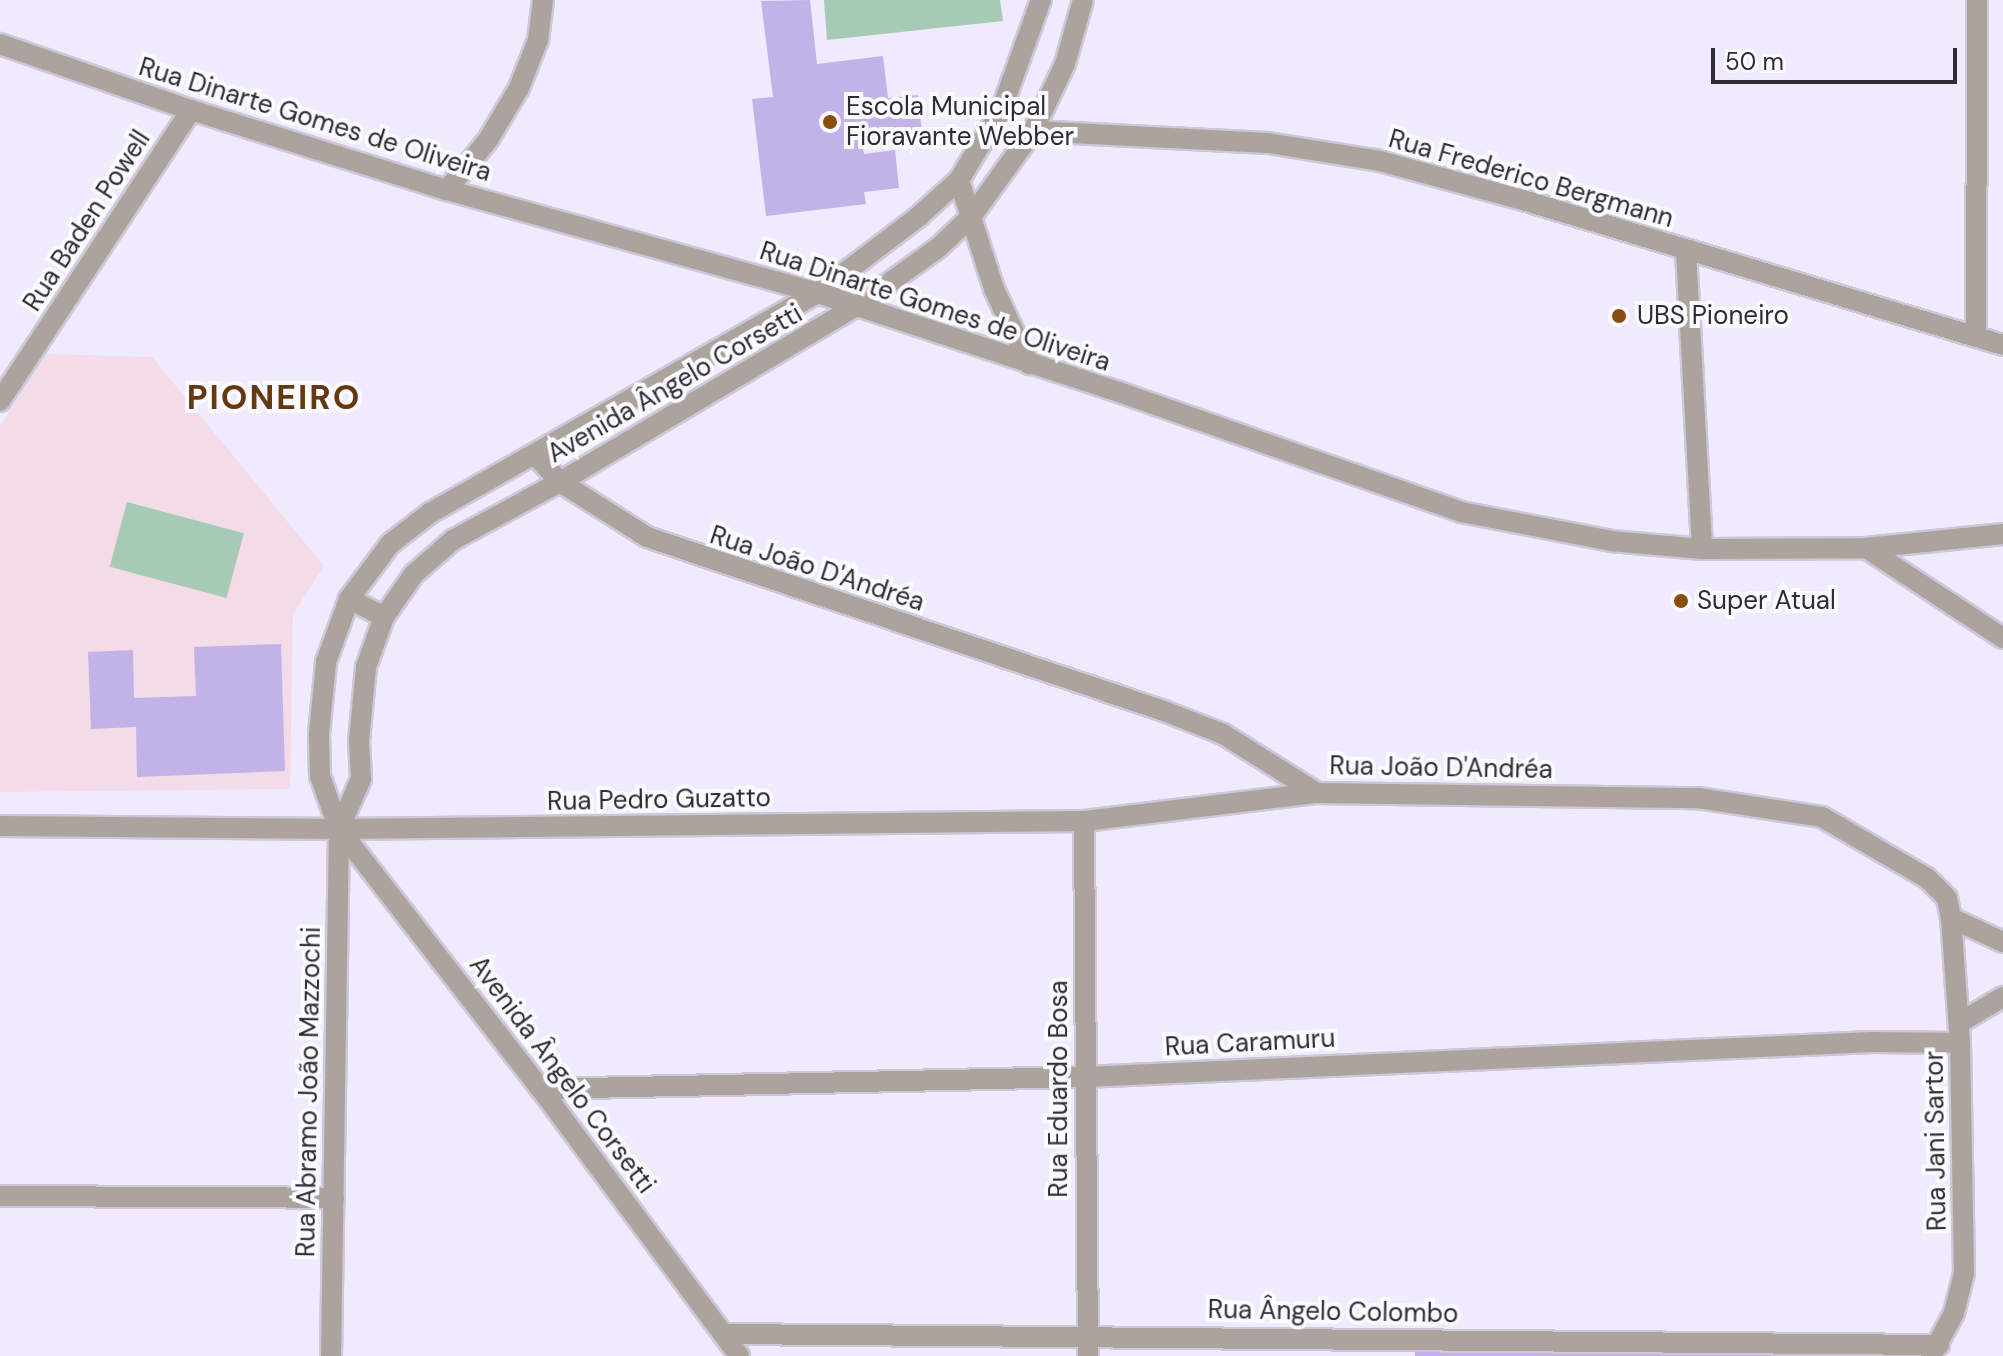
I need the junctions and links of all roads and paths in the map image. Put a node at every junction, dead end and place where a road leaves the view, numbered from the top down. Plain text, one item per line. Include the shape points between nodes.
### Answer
1 (543, 0) edge
2 (1041, 0) edge
3 (1083, 0) edge
4 (1977, 0) edge
5 (0, 44) edge
6 (191, 110) junction
7 (1033, 131) junction
8 (959, 180) junction
9 (447, 190) junction
10 (971, 217) junction
11 (1686, 251) junction
12 (818, 293) junction
13 (857, 306) junction
14 (1976, 335) junction
15 (2003, 345) edge
16 (1029, 364) junction
17 (0, 401) edge
18 (536, 456) junction
19 (560, 482) junction
20 (2003, 534) edge
21 (1866, 548) junction
22 (1702, 549) junction
23 (349, 599) junction
24 (384, 617) junction
25 (2003, 638) edge
26 (320, 776) joint
27 (361, 779) joint
28 (1317, 793) junction
29 (1084, 821) junction
30 (0, 826) edge
31 (339, 829) junction
32 (1951, 918) junction
33 (2003, 942) edge
34 (2003, 997) edge
35 (1960, 1033) junction
36 (1084, 1077) junction
37 (541, 1089) junction
38 (0, 1196) edge
39 (334, 1198) junction
40 (726, 1334) junction
41 (1088, 1335) junction
42 (1935, 1350) edge
43 (331, 1356) edge
44 (739, 1356) edge
45 (1088, 1356) edge

1 - 9 street via 538,40 519,88 488,140
2 - 8 street, Avenida Ângelo Corsetti via 1001,111
3 - 7 street, Avenida Ângelo Corsetti via 1065,64
4 - 14 street
5 - 6 street, Rua Dinarte Gomes de Oliveira
6 - 9 street, Rua Dinarte Gomes de Oliveira
6 - 17 street, Rua Baden Powell
7 - 10 street, Avenida Ângelo Corsetti
7 - 11 street, Rua Frederico Bergmann via 1268,143 1380,161
8 - 10 street
8 - 12 street, Avenida Ângelo Corsetti
9 - 12 street, Rua Dinarte Gomes de Oliveira
10 - 13 street, Avenida Ângelo Corsetti
10 - 16 street via 994,289
11 - 14 street, Rua Frederico Bergmann
11 - 22 street
12 - 13 street, Rua Dinarte Gomes de Oliveira
12 - 18 street, Avenida Ângelo Corsetti
13 - 16 street, Rua Dinarte Gomes de Oliveira
13 - 19 street, Avenida Ângelo Corsetti
14 - 15 street, Rua Frederico Bergmann
16 - 22 street, Rua Dinarte Gomes de Oliveira via 1461,512 1611,541
18 - 19 street, Rua João D'Andréa
18 - 23 street, Avenida Ângelo Corsetti via 430,513 390,544
19 - 24 street, Avenida Ângelo Corsetti via 453,540 414,574
19 - 28 street, Rua João D'Andréa via 619,522 680,551 1223,734
20 - 21 street, Rua Dinarte Gomes de Oliveira
21 - 22 street, Rua Dinarte Gomes de Oliveira
21 - 25 street
23 - 24 street
23 - 26 street, Avenida Ângelo Corsetti via 326,662
24 - 27 street, Avenida Ângelo Corsetti via 366,667
26 - 31 street, Rua Abramo João Mazzochi
27 - 31 street, Rua Abramo João Mazzochi
28 - 29 street, Rua Pedro Guzatto
28 - 32 street, Rua João D'Andréa via 1698,798 1822,817 1927,878 1947,898
29 - 31 street, Rua Pedro Guzatto
29 - 36 street, Rua Eduardo Bosa
30 - 31 street, Rua Pedro Guzatto
31 - 37 street, Avenida Ângelo Corsetti
31 - 39 street, Rua Abramo João Mazzochi
32 - 33 street
32 - 35 street, Rua Jani Sartor
34 - 35 street
35 - 36 street, Rua Caramuru
35 - 42 street, Rua Jani Sartor via 1964,1273 1954,1313
36 - 37 street, Rua Caramuru
36 - 41 street, Rua Eduardo Bosa
37 - 40 street, Avenida Ângelo Corsetti
38 - 39 street
39 - 43 street, Rua Abramo João Mazzochi
40 - 41 street, Rua Ângelo Colombo
40 - 44 street, Avenida Ângelo Corsetti
41 - 42 street, Rua Ângelo Colombo
41 - 45 street, Rua Eduardo Bosa

